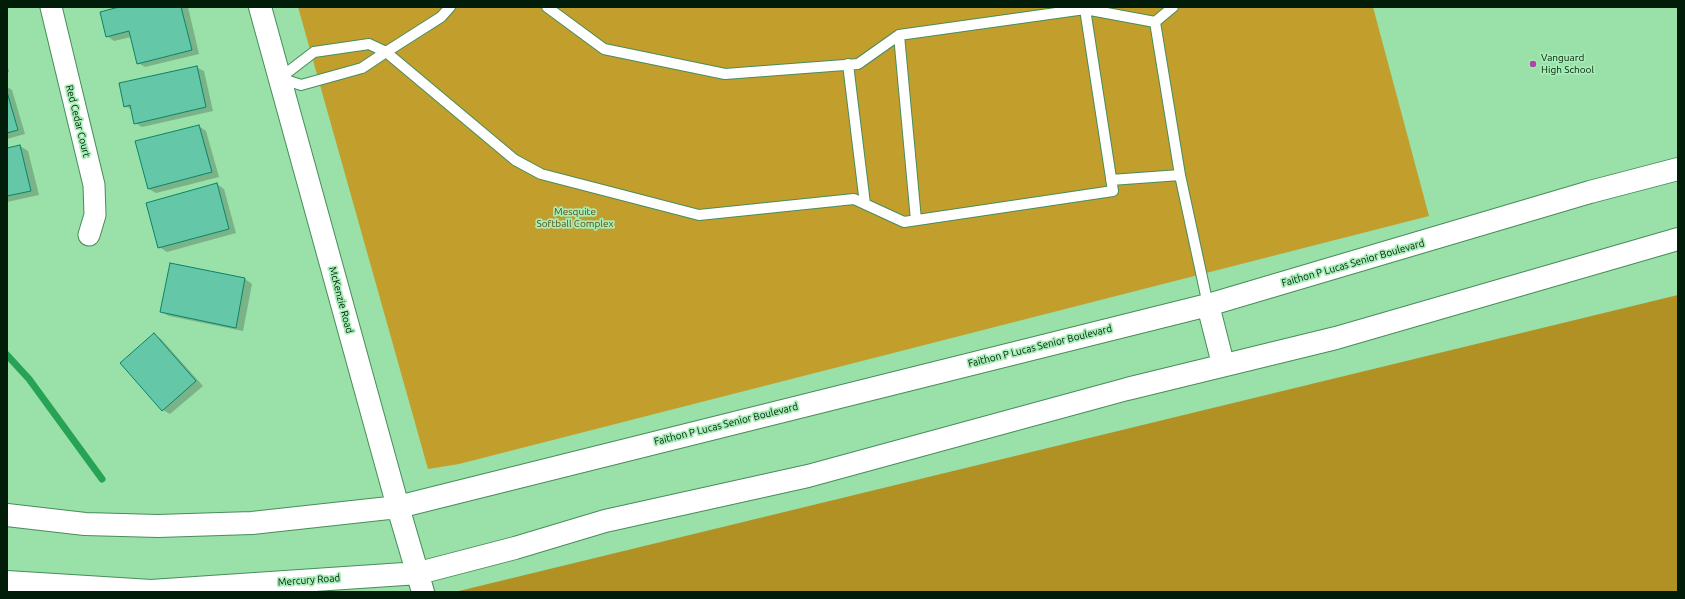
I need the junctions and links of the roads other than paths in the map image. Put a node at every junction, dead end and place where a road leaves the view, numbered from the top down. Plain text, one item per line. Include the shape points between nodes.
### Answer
1 (50, 7) edge
2 (260, 7) edge
3 (450, 7) edge
4 (547, 7) edge
5 (1173, 7) edge
6 (1085, 9) junction
7 (1155, 22) junction
8 (899, 35) junction
9 (386, 52) junction
10 (848, 64) junction
11 (280, 78) junction
12 (1678, 169) edge
13 (1180, 174) junction
14 (1111, 180) junction
15 (865, 204) junction
16 (916, 220) junction
17 (89, 235) dead end
18 (1678, 239) edge
19 (1208, 305) junction
20 (1223, 364) junction
21 (398, 507) junction
22 (7, 515) edge
23 (7, 582) edge
24 (421, 582) edge

1 - 17 street, Red Cedar Court via 94,185 95,215
2 - 11 main road, McKenzie Road
3 - 9 lane via 441,17
4 - 10 lane via 604,49 725,74
5 - 7 lane
6 - 7 lane
6 - 8 lane
6 - 14 lane
7 - 13 lane
8 - 10 lane via 858,64
8 - 16 lane
9 - 11 lane via 362,68 301,84
9 - 11 lane via 369,44 314,52
9 - 15 lane via 515,160 541,174 699,215 854,199
10 - 15 lane
11 - 21 main road, McKenzie Road
12 - 19 main road, Faithon P Lucas Senior Boulevard via 1590,192
13 - 14 lane
13 - 19 lane
14 - 16 lane via 1112,191
15 - 16 lane via 904,222
18 - 20 main road via 1336,338
19 - 20 main road
19 - 21 main road, Faithon P Lucas Senior Boulevard
20 - 24 main road via 808,476 605,521 498,552
21 - 22 main road via 252,523 158,526 85,524
21 - 24 main road, McKenzie Road
23 - 24 main road, Mercury Road via 151,591

